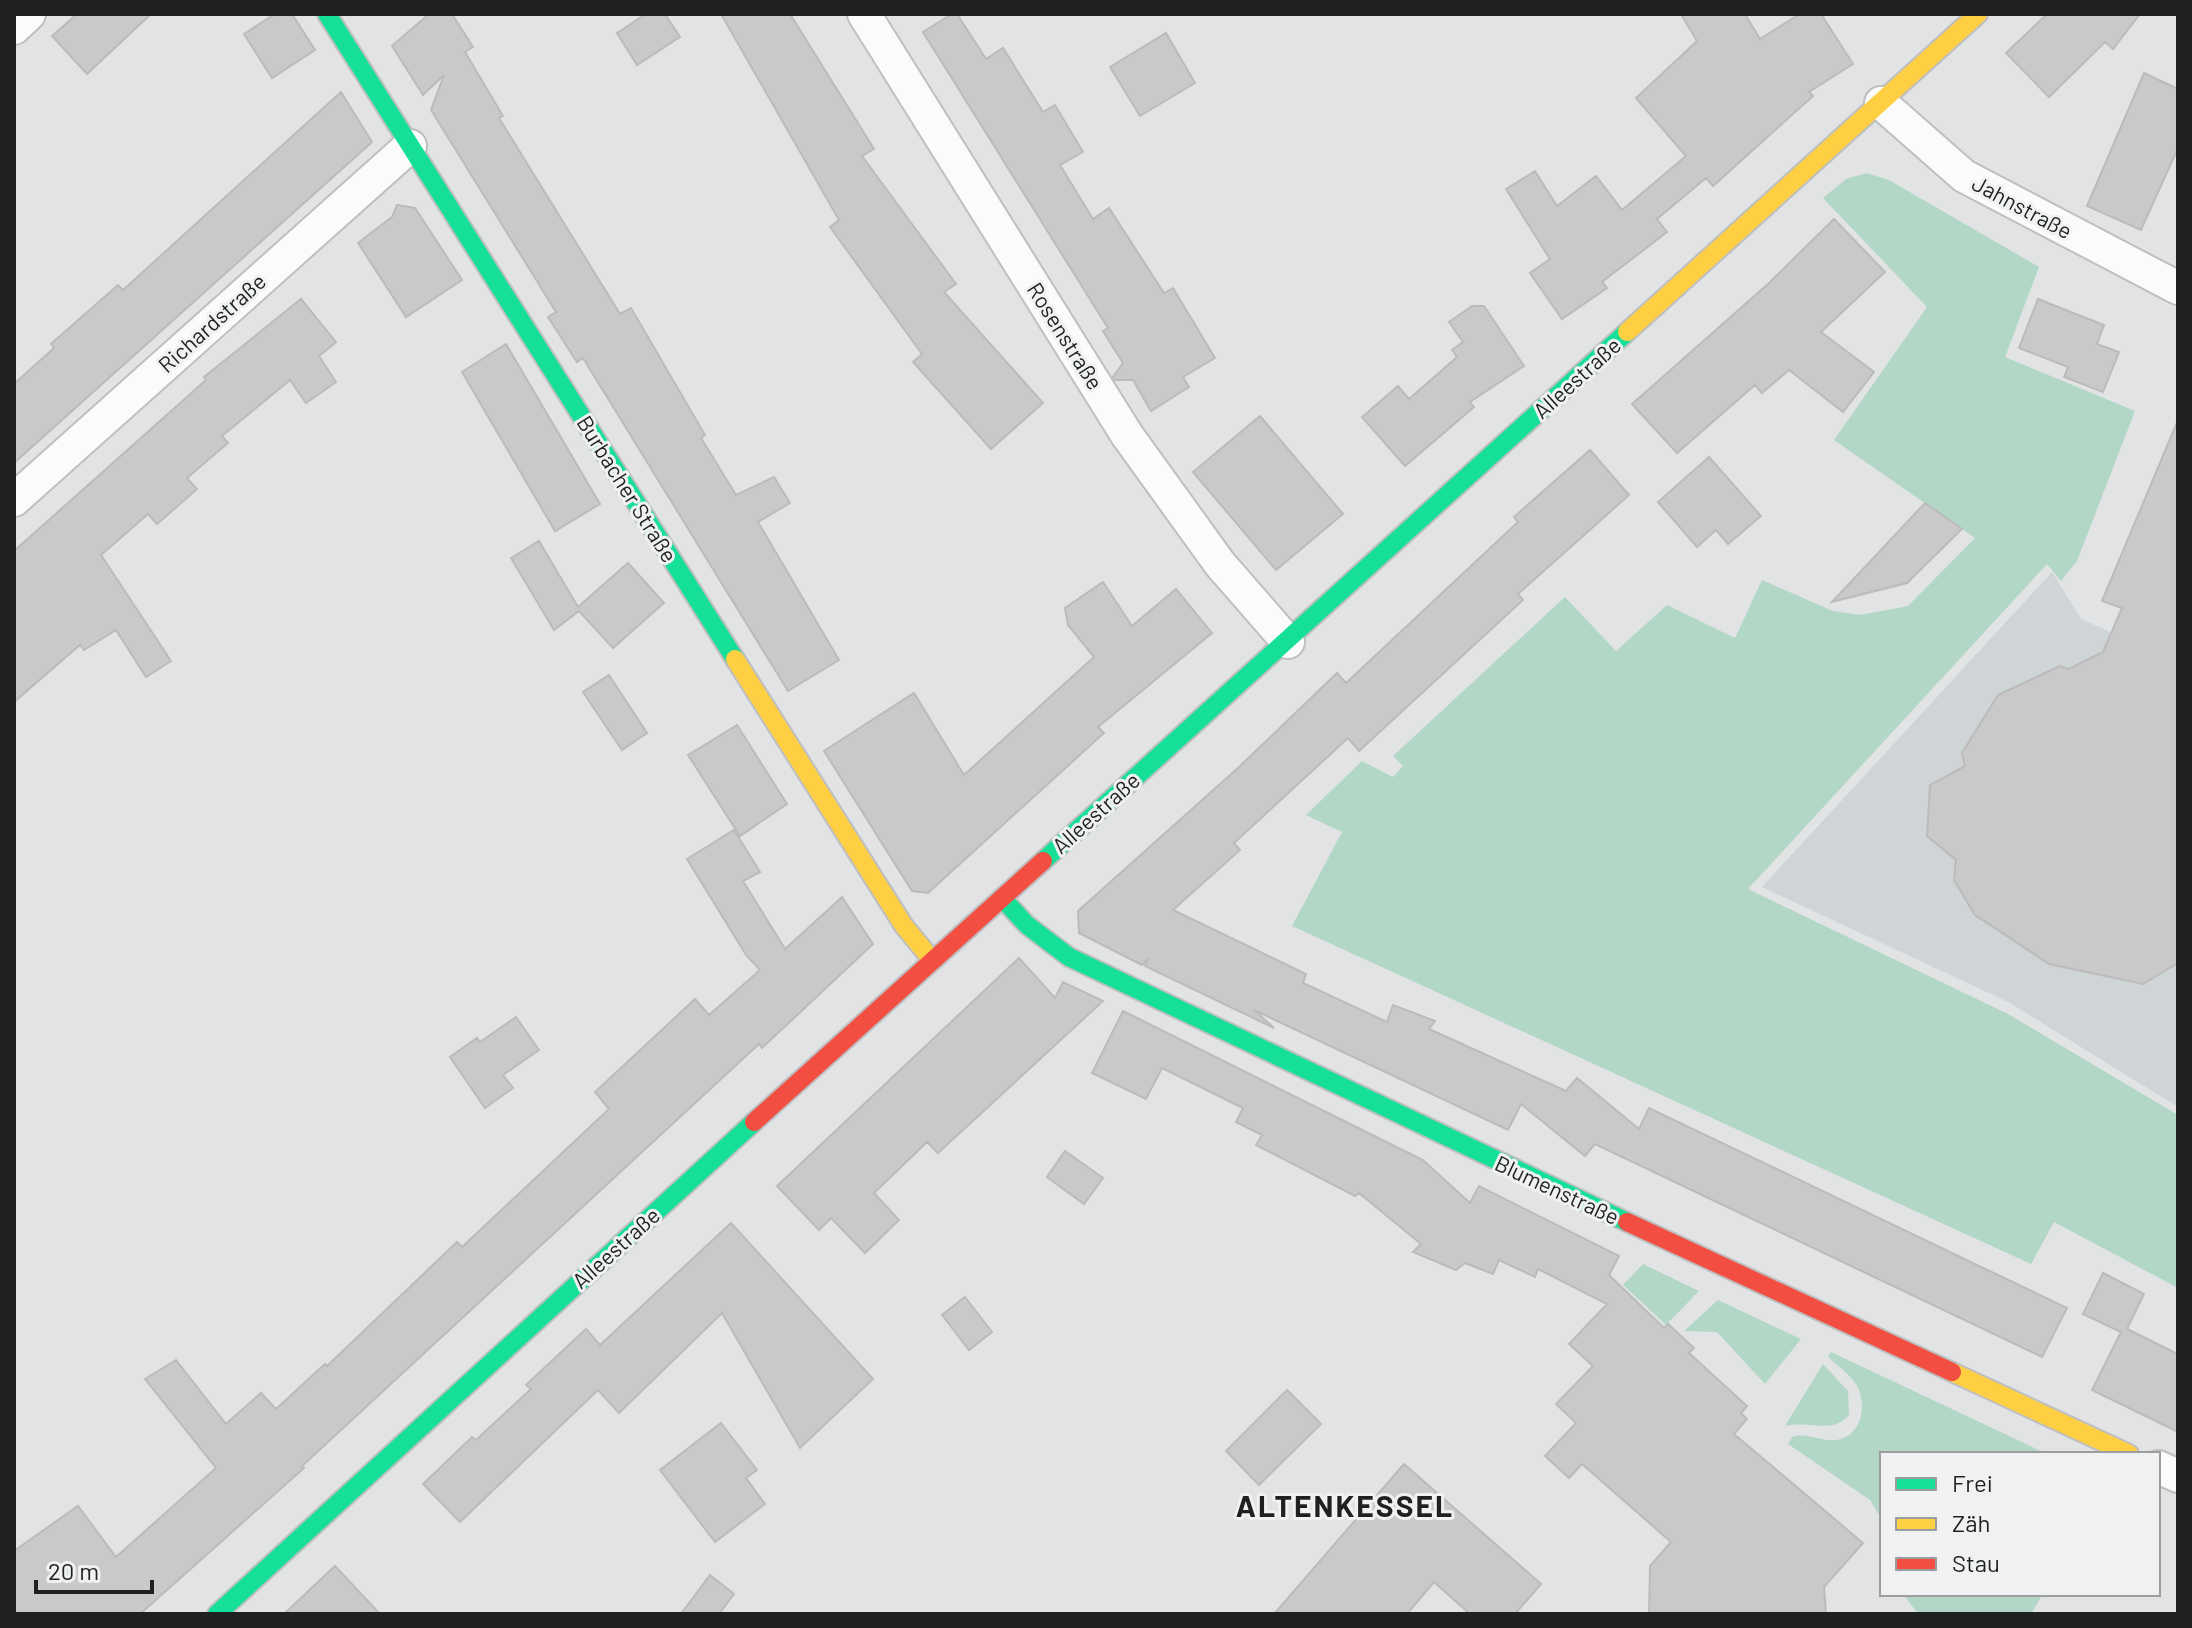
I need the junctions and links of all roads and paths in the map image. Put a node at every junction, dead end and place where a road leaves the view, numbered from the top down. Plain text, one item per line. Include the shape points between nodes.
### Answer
1 (29, 14) edge
2 (327, 14) edge
3 (864, 14) edge
4 (1978, 14) edge
5 (14, 28) edge
6 (1881, 103) junction
7 (410, 146) junction
8 (2178, 288) edge
9 (14, 500) edge
10 (1288, 642) junction
11 (1002, 898) junction
12 (932, 960) junction
13 (2125, 1452) edge
14 (217, 1614) edge

1 - 5 street
2 - 7 street, Burbacher Straße
3 - 10 street, Rosenstraße via 1136,448 1220,564
4 - 6 street, Alleestraße
6 - 8 street, Jahnstraße via 1964,176
6 - 10 street, Alleestraße
7 - 9 street, Richardstraße
7 - 12 street, Burbacher Straße via 895,913
10 - 11 street, Alleestraße
11 - 12 street, Alleestraße
11 - 13 street, Blumenstraße via 1069,957 1424,1128
12 - 14 street, Alleestraße

